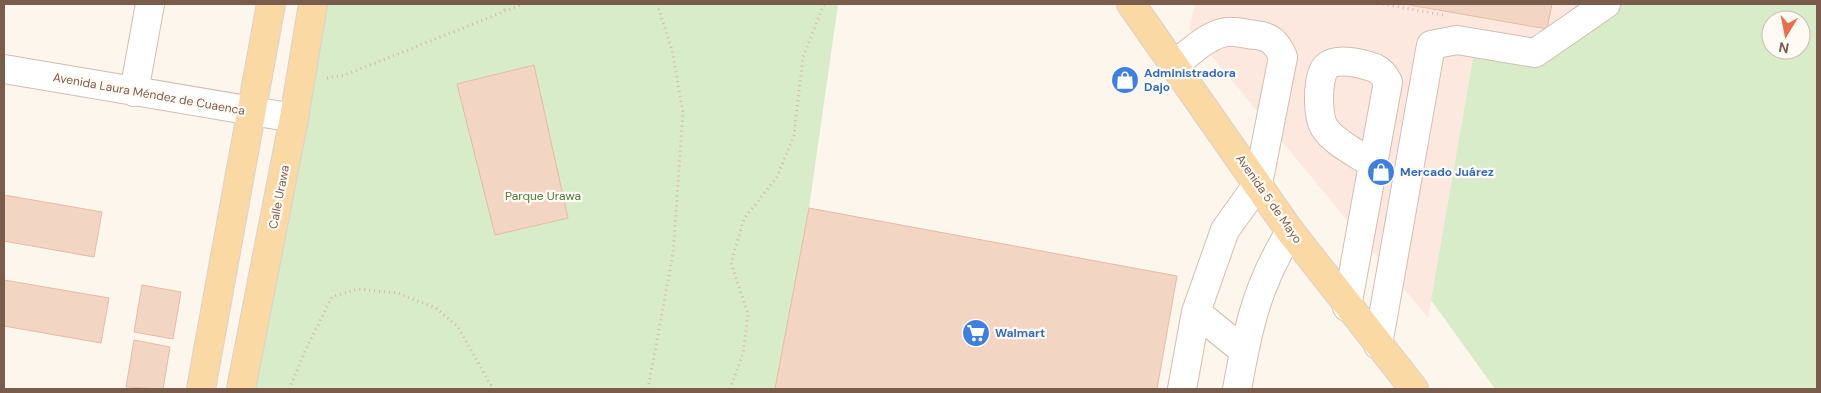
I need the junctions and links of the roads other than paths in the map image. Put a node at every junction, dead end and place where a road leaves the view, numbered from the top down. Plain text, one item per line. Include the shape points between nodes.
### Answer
1 (150, 4) edge
2 (271, 4) edge
3 (313, 4) edge
4 (1606, 4) edge
5 (1134, 6) edge
6 (1175, 64) junction
7 (4, 69) edge
8 (134, 92) junction
9 (252, 112) junction
10 (294, 118) junction
11 (1373, 164) dead end
12 (1258, 184) junction
13 (1290, 231) junction
14 (1347, 307) junction
15 (1196, 312) junction
16 (1378, 345) junction
17 (1244, 351) junction
18 (201, 389) edge
19 (241, 389) edge
20 (1182, 389) edge
21 (1237, 389) edge
22 (1414, 389) edge

1 - 8 street
2 - 9 main road
3 - 10 main road, Calle Urawa
4 - 16 street via 1535,53 1458,40 1431,45
5 - 6 main road, Avenida 5 de Mayo
6 - 12 main road, Avenida 5 de Mayo
6 - 12 street via 1211,38 1228,32 1262,36 1279,47 1283,57
7 - 8 street, Avenida Laura Méndez de Cuaenca
8 - 9 street, Avenida Laura Méndez de Cuaenca
9 - 10 street, Avenida Laura Méndez de Cuaenca
9 - 18 main road
10 - 19 main road, Calle Urawa
11 - 14 street
12 - 13 main road, Avenida 5 de Mayo
12 - 15 street via 1226,230
13 - 14 main road, Avenida 5 de Mayo
13 - 17 street via 1266,277
14 - 16 main road, Avenida 5 de Mayo
15 - 17 street
15 - 20 street
16 - 22 main road, Avenida 5 de Mayo
17 - 21 street

